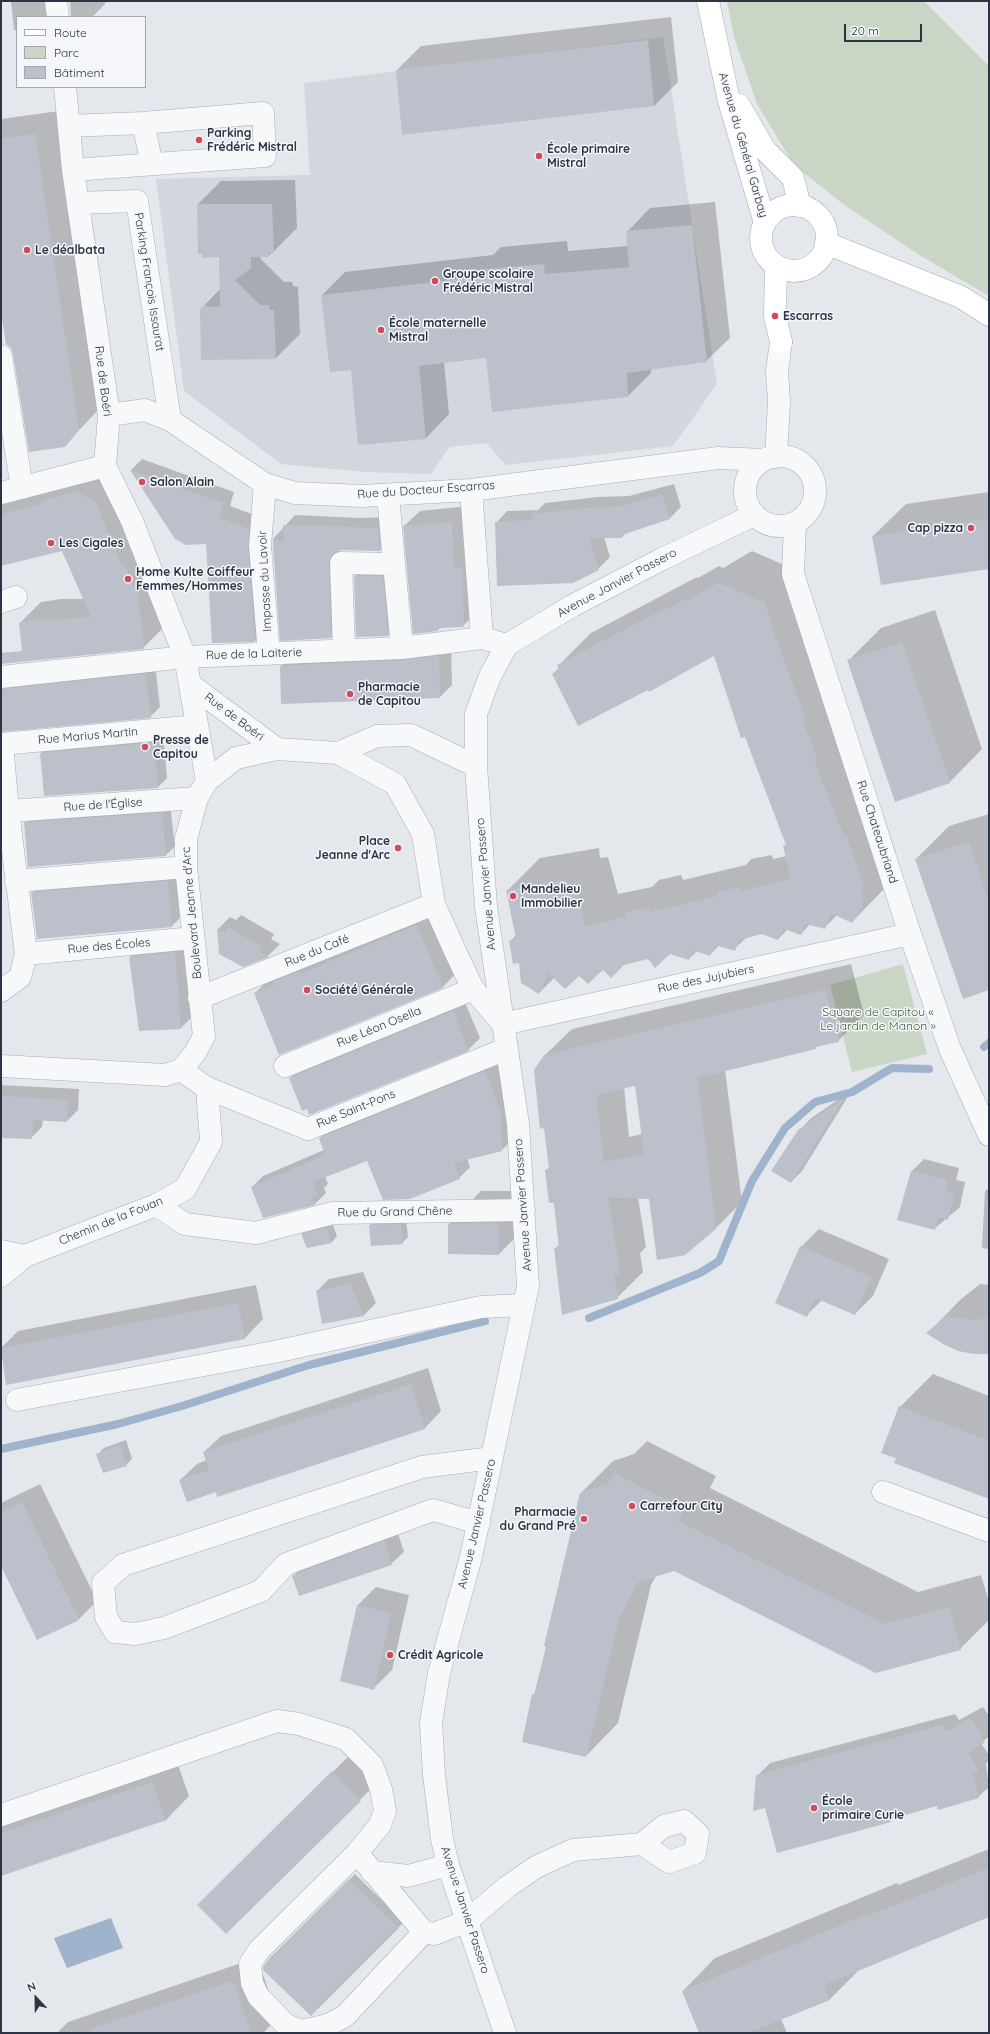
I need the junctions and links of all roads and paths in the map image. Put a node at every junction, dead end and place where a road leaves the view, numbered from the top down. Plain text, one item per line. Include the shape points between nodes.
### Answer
1 (56, 1) edge
2 (708, 1) edge
3 (58, 16) edge
4 (720, 67) junction
5 (65, 88) edge
6 (143, 123) junction
7 (69, 126) junction
8 (152, 164) junction
9 (73, 170) junction
10 (78, 204) junction
11 (800, 206) junction
12 (765, 223) junction
13 (826, 243) junction
14 (776, 266) junction
15 (989, 315) edge
16 (781, 342) joint
17 (1, 356) edge
18 (109, 415) junction
19 (170, 420) junction
20 (770, 458) junction
21 (105, 466) junction
22 (265, 484) junction
23 (471, 490) junction
24 (11, 491) edge
25 (388, 495) junction
26 (754, 515) junction
27 (795, 523) junction
28 (394, 564) junction
29 (482, 638) junction
30 (507, 645) junction
31 (402, 648) junction
32 (344, 650) junction
33 (269, 654) junction
34 (185, 657) junction
35 (1, 677) edge
36 (191, 685) junction
37 (197, 726) junction
38 (277, 749) junction
39 (338, 753) junction
40 (476, 766) junction
41 (202, 790) junction
42 (8, 811) junction
43 (186, 867) junction
44 (16, 881) junction
45 (434, 904) junction
46 (910, 934) junction
47 (193, 938) junction
48 (26, 954) junction
49 (473, 989) junction
50 (1, 991) edge
51 (199, 998) junction
52 (503, 1024) junction
53 (506, 1049) junction
54 (1, 1066) edge
55 (285, 1066) dead end
56 (181, 1070) junction
57 (207, 1088) junction
58 (989, 1135) edge
59 (156, 1205) junction
60 (524, 1210) junction
61 (1, 1251) edge
62 (25, 1256) junction
63 (1, 1276) edge
64 (524, 1305) junction
65 (18, 1400) dead end
66 (492, 1458) junction
67 (883, 1492) dead end
68 (479, 1523) junction
69 (989, 1531) edge
70 (1, 1815) edge
71 (642, 1844) dead end
72 (357, 1853) junction
73 (448, 1865) junction
74 (372, 1872) junction
75 (467, 1921) junction
76 (424, 1932) junction
77 (505, 2033) edge

1 - 3 street
2 - 4 main road, Avenue du Général Garbay
4 - 11 main road, Avenue du Général Garbay via 765,150 793,178
4 - 12 main road, Avenue du Général Garbay
5 - 7 street, Rue de Boéri
6 - 7 street
6 - 8 street
6 - 8 street via 262,113 265,156
7 - 9 street, Rue de Boéri
8 - 9 street
9 - 10 street, Rue de Boéri
10 - 18 street, Rue de Boéri
10 - 19 street, Parking François Issaurat via 137,201
11 - 12 main road via 780,209
11 - 13 main road via 809,209 822,221 827,236
12 - 14 main road via 762,244 768,258
13 - 14 main road via 822,256 807,269 789,271
13 - 15 main road via 961,297
14 - 16 main road via 775,316
16 - 20 street via 777,370 779,402
17 - 24 street
18 - 19 street, Rue du Docteur Escarras via 145,410
18 - 21 street, Rue de Boéri
19 - 22 street, Rue du Docteur Escarras
20 - 23 street, Rue du Docteur Escarras via 718,458
20 - 26 street via 755,467 746,485 747,503
20 - 27 street via 787,457 798,462 807,469 813,479 814,501 810,510
21 - 24 street
21 - 34 street, Rue de Boéri via 132,521
22 - 25 street, Rue du Docteur Escarras via 295,494
22 - 33 street, Impasse du Lavoir via 260,546
23 - 25 street, Rue du Docteur Escarras
23 - 29 street
25 - 28 street
26 - 27 street via 775,526
26 - 30 street, Avenue Janvier Passero via 662,559
27 - 46 street, Rue Chateaubriand via 793,574
28 - 31 street
28 - 32 street via 341,563
29 - 30 street, Rue de la Laiterie
29 - 31 street, Rue de la Laiterie
30 - 40 street, Avenue Janvier Passero via 490,676 476,714
31 - 32 street, Rue de la Laiterie
32 - 33 street, Rue de la Laiterie
33 - 34 street, Rue de la Laiterie
34 - 35 street, Rue de la Laiterie
34 - 36 street, Rue de Boéri
36 - 37 street, Rue de Boéri
36 - 38 street, Rue de Boéri
37 - 41 street, Rue de Boéri
37 - 42 street, Rue Marius Martin via 2,744
38 - 39 street
38 - 41 street via 236,758
39 - 40 street via 377,736 411,735
39 - 45 street via 395,784 423,834
40 - 52 street, Avenue Janvier Passero via 486,907
41 - 42 street, Rue de l'Église
41 - 43 street, Boulevard Jeanne d'Arc via 186,839
42 - 44 street
43 - 44 street
43 - 47 street, Boulevard Jeanne d'Arc
44 - 48 street
45 - 49 street
45 - 51 street, Rue du Café
46 - 52 street, Rue des Jujubiers
46 - 58 street, Rue Chateaubriand via 950,1049
47 - 48 street, Rue des Écoles
47 - 51 street, Boulevard Jeanne d'Arc
48 - 50 street via 20,977
49 - 52 street
49 - 55 street, Rue Léon Osella
51 - 56 street, Boulevard Jeanne d'Arc via 204,1036 195,1053
52 - 53 street, Avenue Janvier Passero
53 - 57 street, Rue Saint-Pons via 308,1129
53 - 60 street, Avenue Janvier Passero via 518,1124
54 - 56 street via 165,1075
56 - 57 street
57 - 59 street, Chemin de la Fouan via 211,1142 185,1188
59 - 60 street, Rue du Grand Chêne via 185,1224 256,1233 333,1213
59 - 62 street, Chemin de la Fouan
60 - 64 street, Avenue Janvier Passero via 528,1286
61 - 62 street
62 - 63 street, Chemin de la Fouan
64 - 65 street via 481,1307 279,1351
64 - 66 street, Avenue Janvier Passero
66 - 68 street, Avenue Janvier Passero
66 - 68 street via 422,1467 123,1565 103,1583 106,1617 115,1632 135,1634 164,1628 261,1591 286,1564 433,1510
67 - 69 street
68 - 73 street, Avenue Janvier Passero via 439,1673 431,1723 434,1775
70 - 72 street via 277,1721 299,1724 346,1739 372,1765 381,1789 385,1811 380,1825
71 - 75 street via 574,1850 536,1867 512,1883
72 - 74 street
72 - 76 street via 250,1964 252,1982 258,1996 286,2025 303,2032 328,2025 345,2016
73 - 74 street via 408,1876
73 - 75 street, Avenue Janvier Passero
74 - 76 street
75 - 76 street via 434,1934
75 - 77 street, Avenue Janvier Passero

